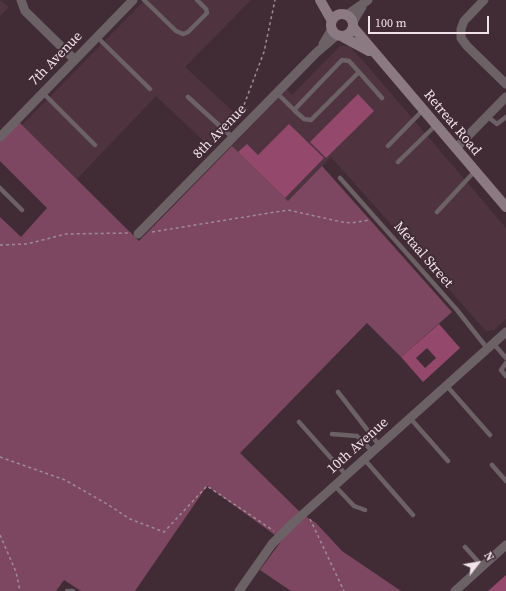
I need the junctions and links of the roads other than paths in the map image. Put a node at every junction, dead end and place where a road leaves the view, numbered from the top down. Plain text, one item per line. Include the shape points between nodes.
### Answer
1 (133, 0) edge
2 (144, 0) edge
3 (197, 0) edge
4 (320, 0) edge
5 (324, 0) edge
6 (484, 0) edge
7 (22, 2) edge
8 (366, 2) edge
9 (349, 20) junction
10 (336, 30) junction
11 (97, 38) junction
12 (377, 57) junction
13 (75, 60) junction
14 (359, 72) junction
15 (506, 84) edge
16 (150, 89) dead end
17 (43, 93) junction
18 (277, 93) junction
19 (188, 97) dead end
20 (506, 97) edge
21 (382, 98) dead end
22 (294, 110) junction
23 (423, 110) junction
24 (487, 116) junction
25 (506, 117) edge
26 (436, 125) junction
27 (0, 137) edge
28 (233, 138) junction
29 (95, 144) dead end
30 (388, 146) dead end
31 (456, 148) junction
32 (398, 162) dead end
33 (475, 171) junction
34 (340, 178) dead end
35 (0, 188) edge
36 (506, 207) edge
37 (22, 210) dead end
38 (437, 212) dead end
39 (138, 234) road end
40 (506, 332) edge
41 (490, 346) junction
42 (506, 358) edge
43 (506, 363) edge
44 (506, 376) edge
45 (446, 385) junction
46 (338, 392) dead end
47 (410, 418) junction
48 (300, 422) dead end
49 (332, 434) dead end
50 (490, 435) dead end
51 (376, 448) junction
52 (364, 459) junction
53 (448, 461) dead end
54 (492, 465) dead end
55 (346, 475) junction
56 (506, 481) edge
57 (334, 485) junction
58 (365, 510) dead end
59 (413, 515) dead end
60 (506, 545) edge
61 (465, 547) dead end
62 (482, 566) junction
63 (67, 591) edge
64 (74, 591) edge
65 (239, 591) edge
66 (455, 591) edge

1 - 11 street, 7th Avenue
2 - 3 lane via 176,31 183,34 207,13
4 - 10 main road, Retreat Road
5 - 9 main road, Retreat Road
6 - 15 street via 464,21 461,29 462,38
7 - 13 street via 25,11
8 - 9 street
9 - 10 main road via 336,16
9 - 10 main road via 350,34
9 - 12 main road, Retreat Road
10 - 12 main road, Retreat Road
10 - 18 street, 8th Avenue via 321,49
11 - 13 street, 7th Avenue
11 - 16 lane
12 - 23 main road, Retreat Road
13 - 17 street, 7th Avenue
14 - 21 lane
14 - 22 lane via 311,120 304,119
14 - 22 lane via 342,60
17 - 27 street, 7th Avenue
17 - 29 lane
18 - 22 lane
18 - 28 street, 8th Avenue
19 - 28 lane
20 - 24 street
23 - 26 main road, Retreat Road
23 - 30 lane
24 - 25 lane via 497,124
24 - 31 street
26 - 31 main road, Retreat Road
26 - 32 lane
28 - 39 street, 8th Avenue
31 - 33 main road, Retreat Road
33 - 36 main road, Retreat Road
33 - 38 lane
34 - 41 lane, Metaal Street
35 - 37 lane
40 - 41 street, 10th Avenue
41 - 42 lane, Metaal Street
41 - 45 street, 10th Avenue
43 - 44 lane via 501,370
45 - 47 street, 10th Avenue
45 - 50 lane
46 - 51 lane
47 - 51 street, 10th Avenue
47 - 53 lane
48 - 55 lane
49 - 51 lane via 357,436
51 - 52 street, 10th Avenue
52 - 55 street, 10th Avenue
52 - 59 lane
54 - 56 lane
55 - 57 street, 10th Avenue
57 - 58 lane via 353,505
57 - 65 street, 10th Avenue via 281,535
60 - 62 street
61 - 62 lane
62 - 66 street
63 - 64 lane

